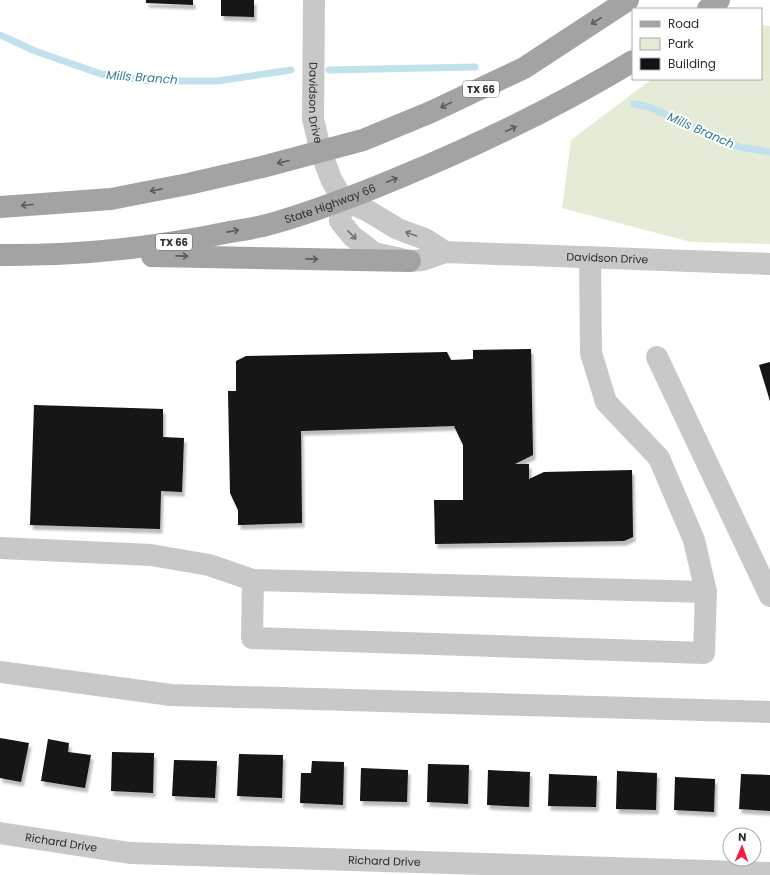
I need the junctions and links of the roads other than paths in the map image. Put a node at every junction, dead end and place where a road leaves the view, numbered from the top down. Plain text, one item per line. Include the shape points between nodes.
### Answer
1 (314, 0) edge
2 (628, 0) edge
3 (719, 0) edge
4 (709, 8) edge
5 (632, 61) edge
6 (321, 152) junction
7 (343, 200) junction
8 (0, 207) edge
9 (445, 252) junction
10 (45, 253) junction
11 (0, 255) edge
12 (590, 257) junction
13 (410, 261) junction
14 (770, 264) edge
15 (657, 357) dead end
16 (0, 548) edge
17 (253, 580) junction
18 (706, 592) junction
19 (770, 596) edge
20 (0, 672) edge
21 (770, 712) edge
22 (0, 833) edge
23 (770, 873) edge

1 - 6 street, Davidson Drive via 313,119
2 -> 6 main road, TX 66 via 524,68 431,112 363,140
3 - 4 main road
7 -> 5 main road, State Highway 66 / TX 66 via 520,125 583,92
6 - 7 street, Davidson Drive via 331,179
6 -> 8 main road, TX 66 via 188,184 111,199
9 -> 7 street via 425,239 398,229
10 -> 7 main road, State Highway 66 / TX 66 via 103,251 194,239 273,223
7 -> 13 street, Davidson Drive via 340,221 352,236 374,253
9 - 12 street, Davidson Drive
9 - 13 street, Davidson Drive via 422,260
10 - 11 main road, State Highway 66 / TX 66
10 -> 13 main road
12 - 14 street, Davidson Drive
12 - 18 street via 590,353 606,402 659,458 694,540
15 - 19 street
16 - 17 street via 151,555 209,565
17 - 18 street
17 - 18 street via 252,638 696,653 704,653
20 - 21 street via 171,695
22 - 23 street, Richard Drive via 130,853

